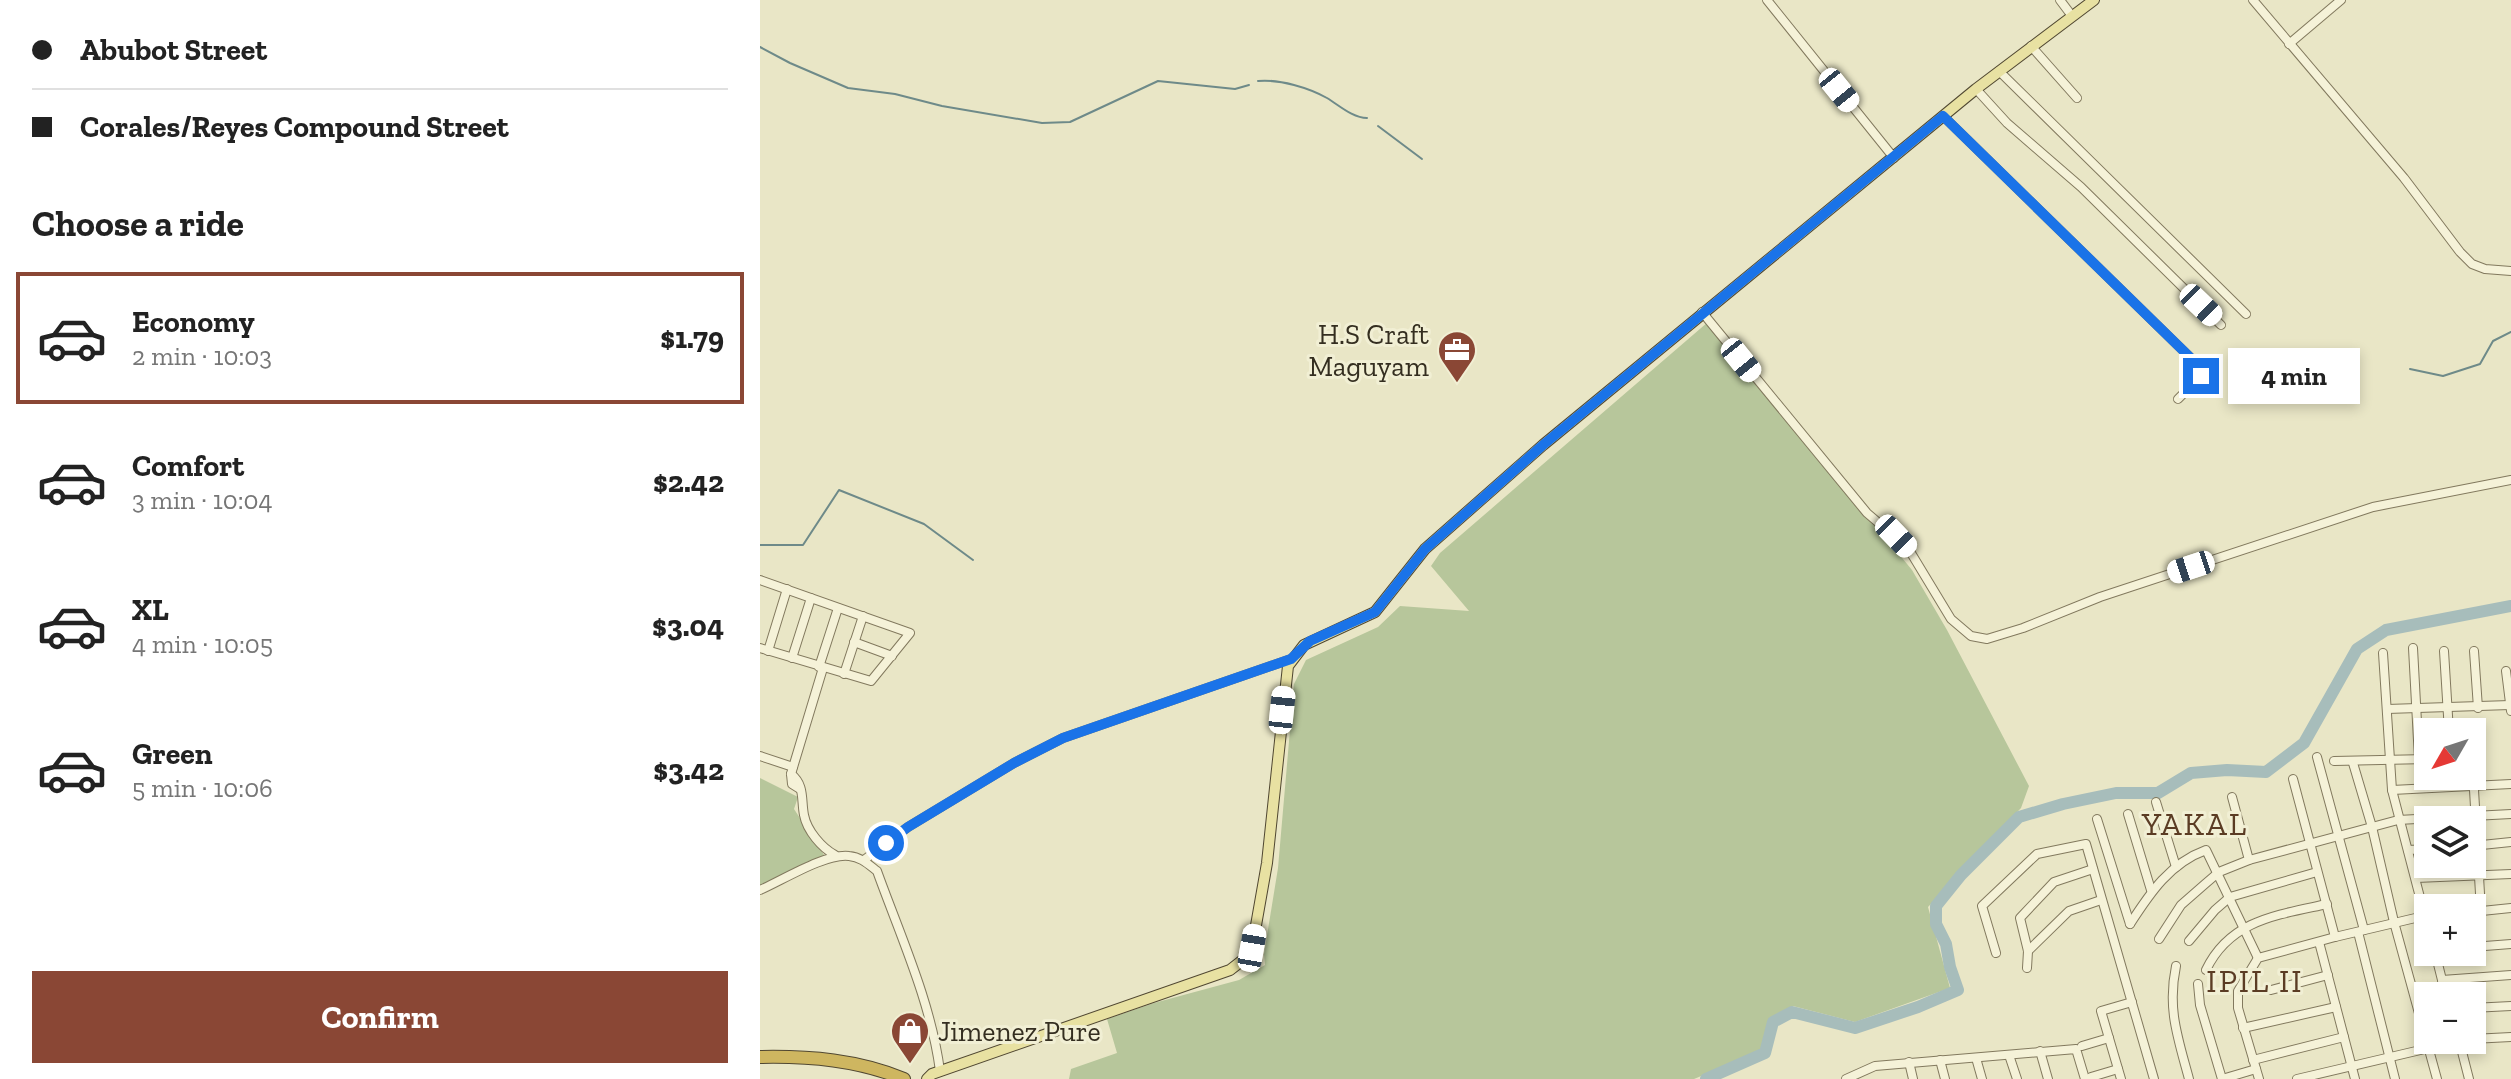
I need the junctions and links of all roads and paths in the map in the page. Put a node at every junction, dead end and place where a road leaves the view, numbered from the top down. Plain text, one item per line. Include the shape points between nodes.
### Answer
1 (1767, 0) edge
2 (2060, 0) edge
3 (2094, 0) edge
4 (2253, 0) edge
5 (2341, 0) edge
6 (2072, 16) junction
7 (2289, 44) junction
8 (2031, 46) junction
9 (1999, 71) junction
10 (1976, 89) junction
11 (2077, 98) dead end
12 (1943, 116) junction
13 (1894, 158) junction
14 (2511, 271) edge
15 (1702, 312) junction
16 (2246, 314) dead end
17 (2221, 325) dead end
18 (2178, 399) dead end
19 (2511, 480) edge
20 (760, 582) edge
21 (787, 589) junction
22 (811, 598) junction
23 (838, 608) junction
24 (863, 616) junction
25 (854, 642) junction
26 (2413, 648) dead end
27 (764, 649) edge
28 (2444, 651) dead end
29 (2474, 651) dead end
30 (2383, 653) dead end
31 (892, 656) junction
32 (792, 658) junction
33 (1291, 659) junction
34 (821, 668) junction
35 (2506, 671) dead end
36 (844, 674) junction
37 (2416, 708) junction
38 (2478, 708) junction
39 (2511, 708) edge
40 (2387, 709) junction
41 (2448, 709) junction
42 (2418, 718) edge
43 (2448, 718) edge
44 (760, 756) edge
45 (2317, 757) dead end
46 (2414, 759) edge
47 (2390, 760) junction
48 (2334, 761) dead end
49 (2353, 763) junction
50 (792, 771) junction
51 (2293, 779) dead end
52 (2511, 784) edge
53 (2486, 785) edge
54 (2414, 789) edge
55 (2392, 790) junction
56 (2232, 797) dead end
57 (2156, 802) dead end
58 (2128, 814) dead end
59 (2511, 814) edge
60 (2486, 815) edge
61 (2097, 819) dead end
62 (2414, 819) edge
63 (2398, 820) junction
64 (2372, 827) junction
65 (2339, 836) junction
66 (2511, 842) edge
67 (2309, 843) junction
68 (2486, 845) edge
69 (2408, 850) junction
70 (2414, 850) edge
71 (835, 855) junction
72 (864, 860) junction
73 (2249, 860) junction
74 (2176, 867) junction
75 (2093, 869) junction
76 (2414, 871) edge
77 (2219, 872) junction
78 (2317, 872) junction
79 (2511, 874) edge
80 (2486, 875) edge
81 (2416, 878) edge
82 (760, 890) edge
83 (2151, 890) junction
84 (2420, 894) edge
85 (2230, 897) junction
86 (2101, 900) junction
87 (2327, 904) junction
88 (2511, 908) edge
89 (2486, 911) edge
90 (2414, 918) edge
91 (2394, 922) junction
92 (2243, 927) junction
93 (2361, 931) junction
94 (2335, 937) junction
95 (2159, 939) dead end
96 (2189, 941) dead end
97 (2319, 942) junction
98 (2511, 944) edge
99 (2486, 946) edge
100 (2028, 951) junction
101 (1996, 953) dead end
102 (2258, 958) junction
103 (2176, 966) dead end
104 (2438, 966) edge
105 (2027, 968) dead end
106 (2206, 970) dead end
107 (2328, 975) junction
108 (2511, 975) edge
109 (2442, 980) joint
110 (2198, 984) dead end
111 (2271, 990) dead end
112 (2414, 996) edge
113 (2132, 1002) junction
114 (2511, 1006) edge
115 (2336, 1007) junction
116 (2486, 1007) edge
117 (2243, 1028) junction
118 (2344, 1037) junction
119 (2511, 1037) edge
120 (2109, 1038) junction
121 (2486, 1038) edge
122 (2079, 1047) junction
123 (2414, 1050) edge
124 (2040, 1051) junction
125 (2430, 1054) edge
126 (2464, 1054) edge
127 (2009, 1055) junction
128 (2390, 1056) junction
129 (760, 1057) edge
130 (1976, 1058) junction
131 (1940, 1060) junction
132 (1909, 1062) junction
133 (2255, 1064) junction
134 (1875, 1066) junction
135 (2351, 1067) junction
136 (2118, 1069) junction
137 (940, 1071) junction
138 (2088, 1078) edge
139 (904, 1079) edge
140 (927, 1079) edge
141 (1846, 1079) edge
142 (1878, 1079) edge
143 (1913, 1079) edge
144 (1945, 1079) edge
145 (1982, 1079) edge
146 (2017, 1079) edge
147 (2048, 1079) edge
148 (2121, 1079) edge
149 (2154, 1079) edge
150 (2189, 1079) edge
151 (2222, 1079) edge
152 (2259, 1079) edge
153 (2297, 1079) edge
154 (2355, 1079) edge
155 (2395, 1079) edge
156 (2437, 1079) edge
157 (2469, 1079) edge

1 - 13 street
2 - 6 street
3 - 6 main road
4 - 7 street
5 - 7 street
6 - 8 main road
7 - 14 street via 2460,252 2485,269
8 - 9 main road
8 - 11 street
9 - 10 main road
9 - 16 street
10 - 12 main road
10 - 17 street
12 - 13 main road
12 - 18 street via 2201,368 2201,376
13 - 15 main road
15 - 19 street via 1867,513 1908,548 1951,619 1971,636 1987,639 2023,628 2100,597 2373,507
15 - 33 main road via 1425,549 1375,612 1310,641
20 - 21 street
21 - 22 street
21 - 27 street
22 - 23 street
22 - 32 street
23 - 24 street
23 - 34 street
24 - 25 street
24 - 31 street via 910,633
25 - 31 street
25 - 36 street
26 - 37 street
27 - 32 street
28 - 41 street
29 - 38 street
30 - 40 street
31 - 36 street via 871,681
32 - 34 street
33 - 72 street via 1063,738 908,827
33 - 137 main road via 1265,876 1248,956 1230,970
34 - 36 street
34 - 50 street
35 - 39 street
37 - 40 street
37 - 41 street
37 - 42 street
38 - 39 street
38 - 41 street
40 - 47 street
41 - 43 street
44 - 50 street
45 - 65 street
46 - 47 street
47 - 49 street
47 - 55 street
48 - 49 street
49 - 64 street
50 - 71 street via 792,784 804,795 804,817
51 - 67 street
52 - 53 street
54 - 55 street
55 - 63 street
56 - 73 street
57 - 74 street
58 - 83 street
59 - 60 street
61 - 83 street via 2130,924
62 - 63 street
63 - 64 street
63 - 69 street
64 - 65 street
64 - 91 street
65 - 67 street
65 - 93 street
66 - 68 street
67 - 73 street
67 - 78 street
69 - 70 street
69 - 76 street
71 - 72 street
71 - 82 street
72 - 137 street via 877,871 937,1046
73 - 77 street
74 - 77 street via 2206,850
74 - 83 street
75 - 86 street
75 - 100 street via 2054,882 2020,918
75 - 101 street via 2086,844 2037,854 1982,906
77 - 85 street
77 - 95 street via 2181,905
78 - 85 street
78 - 87 street
79 - 80 street
81 - 84 street
85 - 92 street
85 - 96 street
86 - 100 street via 2069,911
86 - 113 street
87 - 92 street
87 - 94 street
88 - 89 street
90 - 91 street
91 - 93 street
91 - 112 street
92 - 102 street
92 - 106 street via 2214,954
93 - 94 street
93 - 128 street
94 - 97 street
97 - 102 street
97 - 107 street
98 - 99 street
100 - 105 street
102 - 117 street via 2238,991
103 - 150 street via 2172,1018
104 - 109 street
107 - 111 street
107 - 115 street
108 - 109 street
110 - 151 street
113 - 120 street via 2101,1011
113 - 149 street
114 - 116 street
115 - 117 street
115 - 118 street
117 - 133 street
118 - 133 street
118 - 135 street
119 - 121 street
120 - 122 street
120 - 136 street
122 - 124 street
122 - 138 street
123 - 128 street
124 - 127 street
124 - 147 street
125 - 156 street
126 - 157 street
127 - 130 street
127 - 146 street
128 - 135 street
128 - 155 street
129 - 139 highway via 807,1056
130 - 131 street
130 - 145 street
131 - 132 street
131 - 144 street
132 - 134 street
132 - 143 street
133 - 151 street
133 - 152 street
134 - 141 street
134 - 142 street
135 - 153 street
135 - 154 street
136 - 138 street
136 - 148 street
137 - 140 main road

